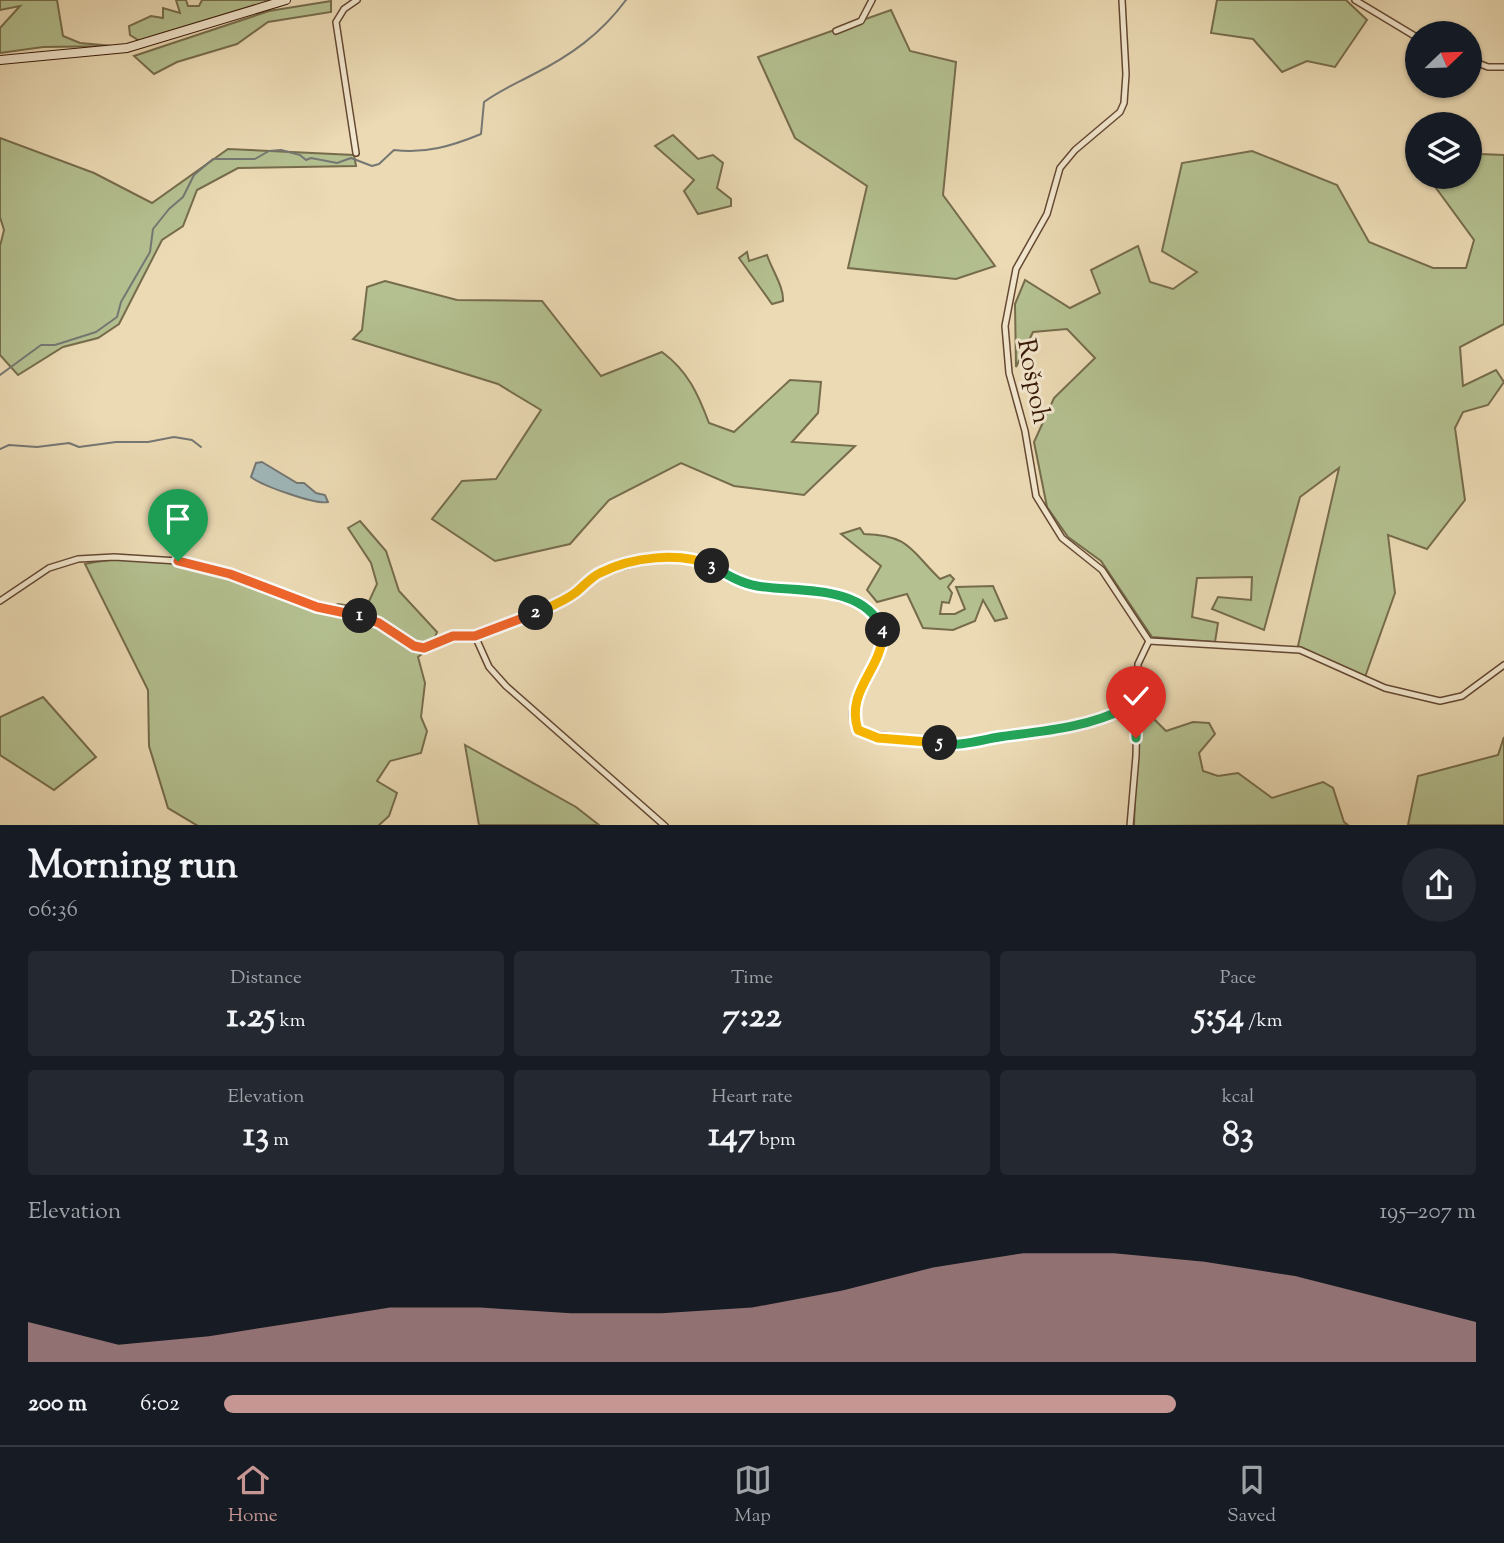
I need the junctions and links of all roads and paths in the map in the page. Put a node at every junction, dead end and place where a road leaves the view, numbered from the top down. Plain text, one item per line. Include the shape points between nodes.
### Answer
1 (286, 0) edge
2 (357, 0) edge
3 (872, 0) edge
4 (1122, 0) edge
5 (1355, 0) edge
6 (1405, 30) edge
7 (836, 31) dead end
8 (0, 60) edge
9 (1482, 64) edge
10 (1504, 67) edge
11 (356, 153) dead end
12 (0, 601) edge
13 (475, 636) junction
14 (1149, 641) junction
15 (1504, 665) edge
16 (1136, 701) junction
17 (664, 825) edge
18 (1130, 825) edge

1 - 8 street via 127,48
2 - 11 street via 336,22
3 - 7 street via 861,21
4 - 14 street, Rošpoh via 1124,103 1060,169 1047,214 1016,269 1005,326 1009,373 1036,496 1062,538 1102,570
5 - 6 street
9 - 10 street
12 - 13 street via 49,568 78,559 178,561 230,574 317,607 366,616 414,646 424,648 453,636
13 - 16 street via 552,606 601,572 649,560 693,558 757,586 810,589 869,608 883,630 883,645 854,704 855,722 862,733 957,744 1082,724
13 - 17 street via 489,667 506,686
14 - 15 street via 1300,650 1385,688 1440,701 1462,696
14 - 16 street via 1140,655
16 - 18 street

